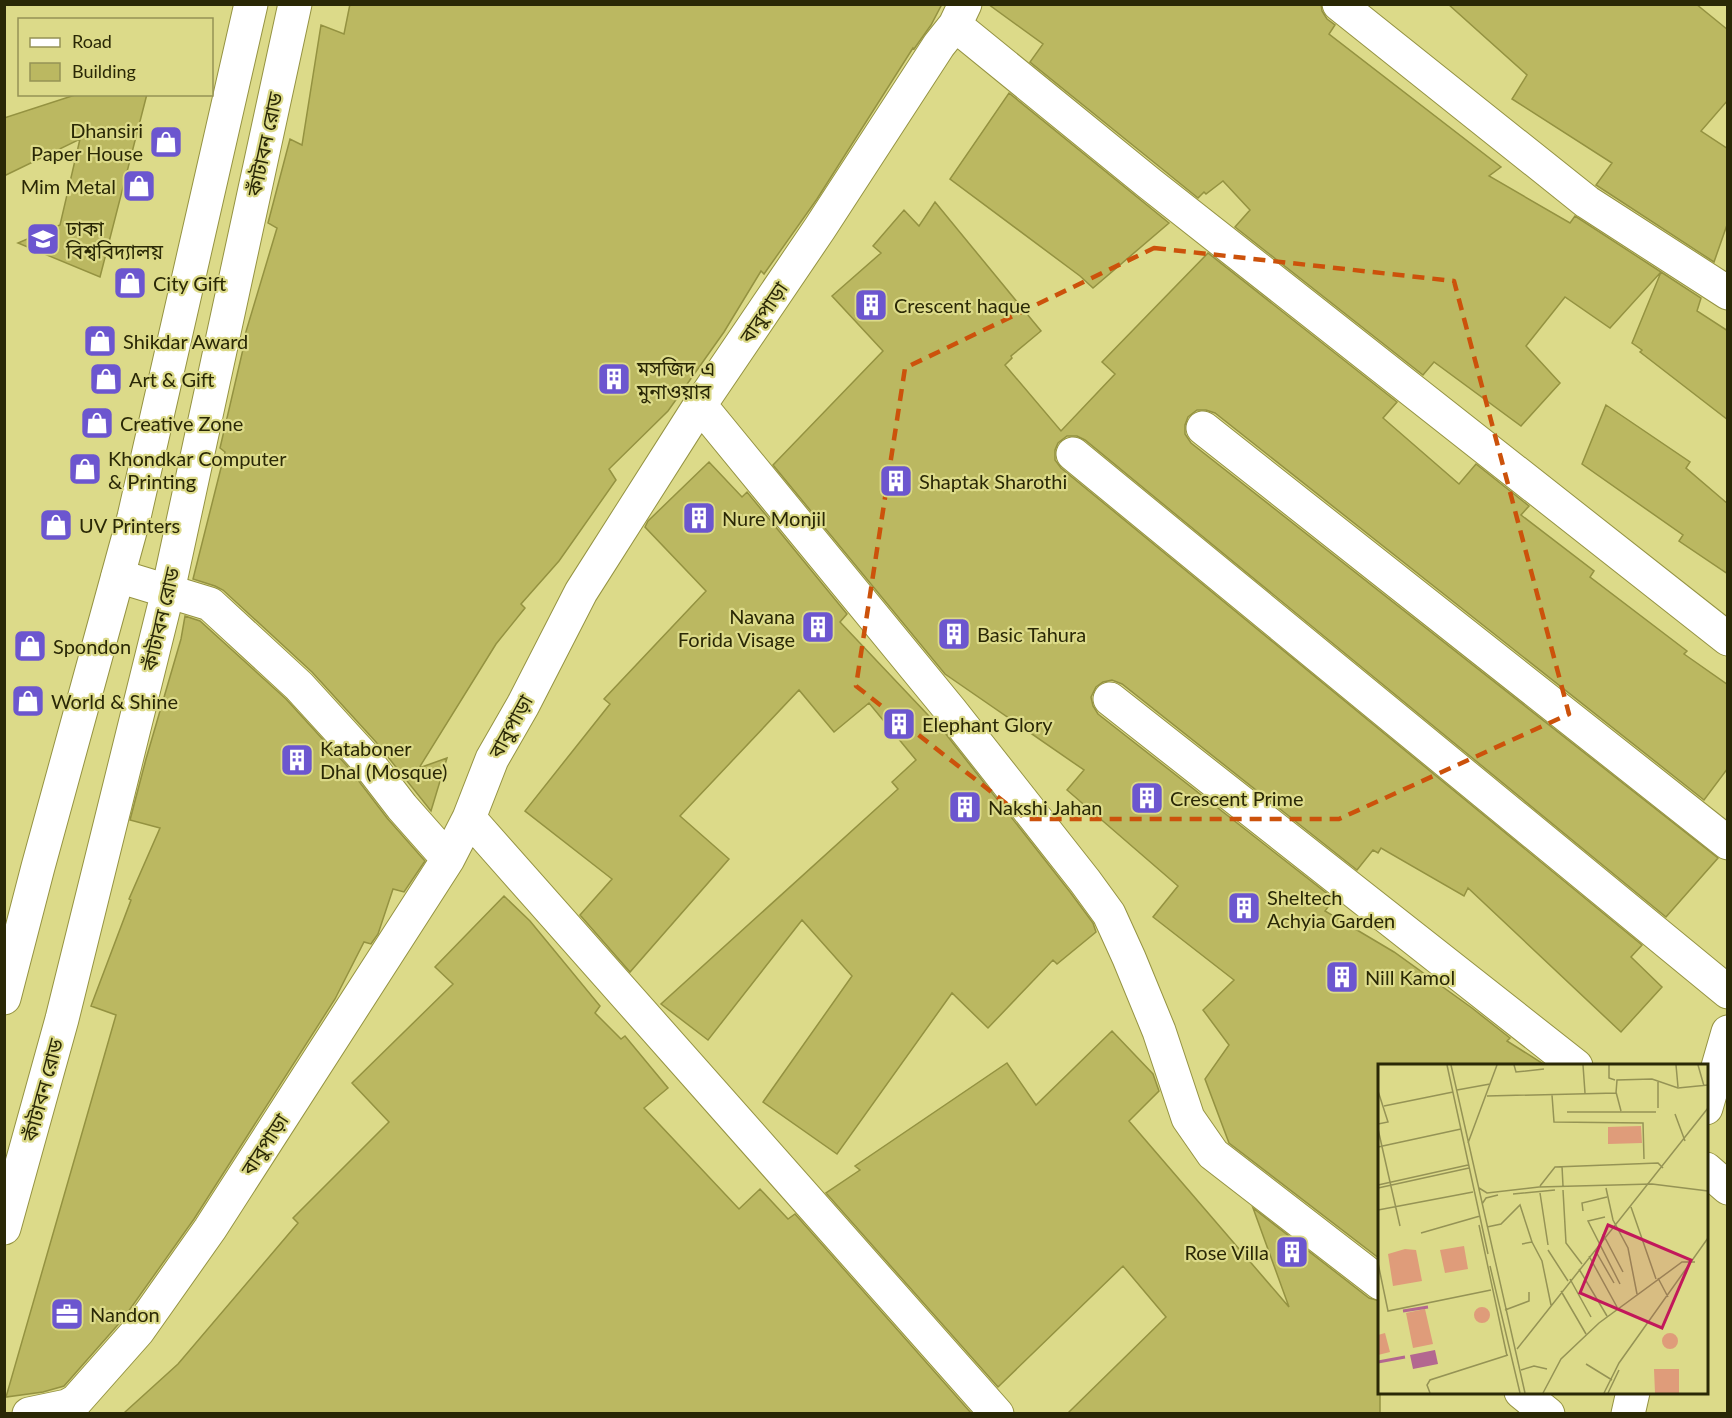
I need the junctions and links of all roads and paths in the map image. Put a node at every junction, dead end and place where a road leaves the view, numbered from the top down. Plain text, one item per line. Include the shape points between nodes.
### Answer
1 (251, 4) edge
2 (295, 4) edge
3 (1339, 4) edge
4 (960, 15) edge
5 (1728, 293) edge
6 (700, 405) junction
7 (1203, 428) dead end
8 (1073, 454) dead end
9 (118, 576) junction
10 (168, 591) junction
11 (1728, 639) edge
12 (1110, 699) dead end
13 (469, 818) junction
14 (1728, 843) edge
15 (448, 859) junction
16 (1728, 992) edge
17 (4, 998) edge
18 (1728, 1032) edge
19 (1575, 1064) edge
20 (1708, 1104) edge
21 (1708, 1170) edge
22 (1728, 1188) edge
23 (4, 1228) edge
24 (1378, 1281) edge
25 (1524, 1394) edge
26 (1633, 1394) edge
27 (29, 1413) edge
28 (997, 1413) edge
29 (1548, 1413) edge
30 (1628, 1413) edge

1 - 9 street
2 - 10 street, কাঁটাবন রোড
3 - 5 street via 1587,202
4 - 6 street, বাবুপাড়া
4 - 11 street via 1149,183
6 - 13 street, বাবুপাড়া via 581,592 492,759
6 - 24 street via 951,711 1109,914 1159,1031 1188,1118 1213,1154
7 - 14 street
8 - 16 street
9 - 10 street
9 - 17 street
10 - 15 street via 210,604 291,679 362,755
10 - 23 street, কাঁটাবন রোড via 62,1019
12 - 19 street
13 - 15 street, বাবুপাড়া
13 - 28 street
15 - 27 street, বাবুপাড়া via 210,1229 138,1331 76,1401
18 - 20 street
21 - 22 street
25 - 29 street
26 - 30 street

